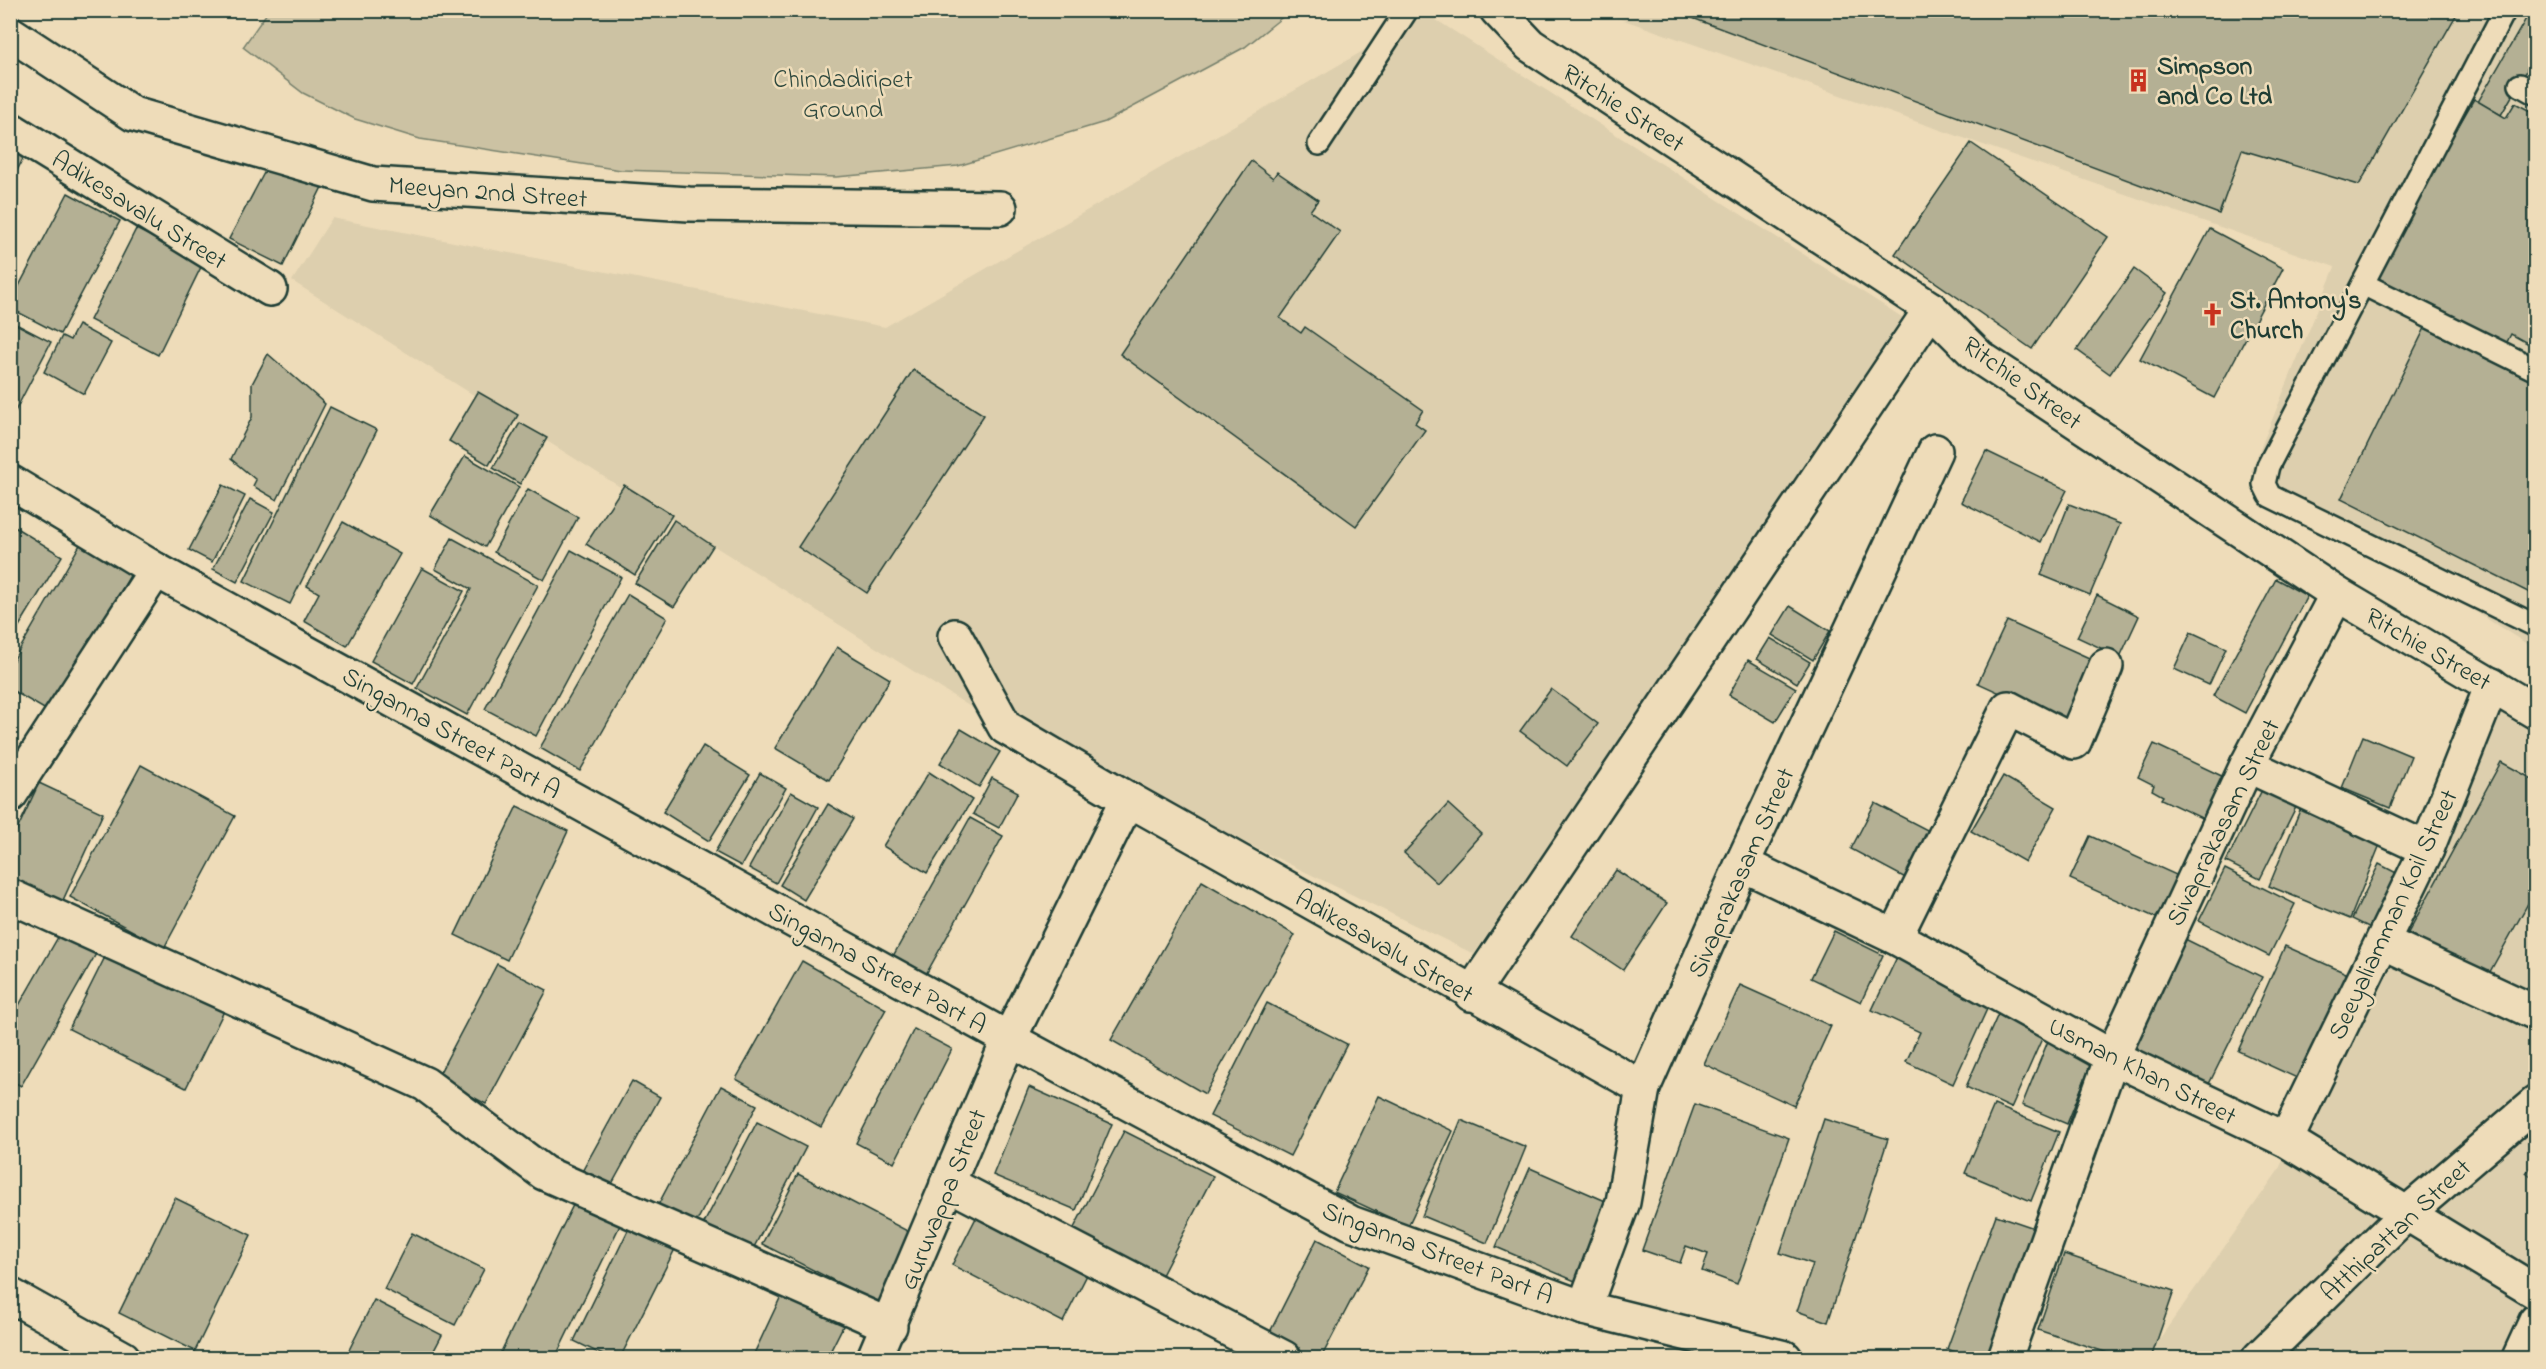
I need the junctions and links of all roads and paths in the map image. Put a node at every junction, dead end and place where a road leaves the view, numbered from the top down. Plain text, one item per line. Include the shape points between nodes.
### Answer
1 (1407, 10) edge
2 (1497, 10) edge
3 (2505, 10) edge
4 (10, 33) edge
5 (10, 129) edge
6 (1319, 144) dead end
7 (1000, 208) dead end
8 (2363, 284) junction
9 (270, 289) dead end
10 (1931, 309) junction
11 (2535, 370) edge
12 (1935, 451) dead end
13 (10, 482) edge
14 (156, 570) junction
15 (2337, 594) junction
16 (2535, 626) edge
17 (955, 636) dead end
18 (2106, 666) dead end
19 (2492, 685) junction
20 (2535, 712) edge
21 (2247, 765) junction
22 (10, 795) edge
23 (1128, 799) junction
24 (2427, 849) junction
25 (1742, 864) junction
26 (10, 896) edge
27 (1895, 937) junction
28 (2383, 942) junction
29 (1471, 994) junction
30 (2535, 1013) edge
31 (1009, 1039) junction
32 (2112, 1057) junction
33 (1643, 1088) junction
34 (2535, 1103) edge
35 (2286, 1140) junction
36 (947, 1183) junction
37 (2406, 1215) junction
38 (2535, 1292) edge
39 (10, 1295) edge
40 (1584, 1308) junction
41 (2535, 1321) edge
42 (890, 1326) junction
43 (123, 1359) edge
44 (874, 1359) edge
45 (1284, 1359) edge
46 (1785, 1359) edge
47 (2005, 1359) edge
48 (2259, 1359) edge
49 (2519, 1359) edge

1 - 6 lane
2 - 10 street, Ritchie Street via 1530,45
3 - 8 lane
4 - 7 street, Meeyan 2nd Street via 133,114 373,184 689,204
5 - 9 street, Adikesavalu Street
8 - 11 lane
8 - 16 lane via 2268,466 2266,490 2270,496
10 - 15 street, Ritchie Street via 1979,357
10 - 29 street
12 - 25 street, Sivaprakasam Street
13 - 14 street, Singanna Street Part A
14 - 22 street
14 - 31 street, Singanna Street Part A
15 - 19 street, Ritchie Street
15 - 21 street, Sivaprakasam Street
17 - 23 street, Adikesavalu Street via 1005,727
18 - 27 street via 2074,742 2008,708
19 - 20 street, Ritchie Street
19 - 24 street, Seeyaliamman Koil Street
21 - 24 street
21 - 32 street, Sivaprakasam Street
23 - 29 street, Adikesavalu Street
23 - 31 street, Guruvappa Street
24 - 28 street, Seeyaliamman Koil Street
25 - 27 street, Usman Khan Street
25 - 33 street, Sivaprakasam Street
26 - 42 street via 425,1084 544,1173
27 - 32 street, Usman Khan Street
28 - 30 street
28 - 35 street, Seeyaliamman Koil Street
29 - 33 street, Adikesavalu Street
31 - 36 street, Guruvappa Street
31 - 40 street, Singanna Street Part A via 1351,1223
32 - 35 street, Usman Khan Street
32 - 47 street, Sivaprakasam Street
33 - 40 street, Sivaprakasam Street via 1623,1202
34 - 37 street, Atthipattan Street
35 - 37 street, Usman Khan Street
36 - 42 street, Guruvappa Street
36 - 45 street
37 - 38 street, Usman Khan Street
37 - 48 street, Atthipattan Street
39 - 43 street
40 - 46 street, Singanna Street Part A
41 - 49 street
42 - 44 street, Guruvappa Street

